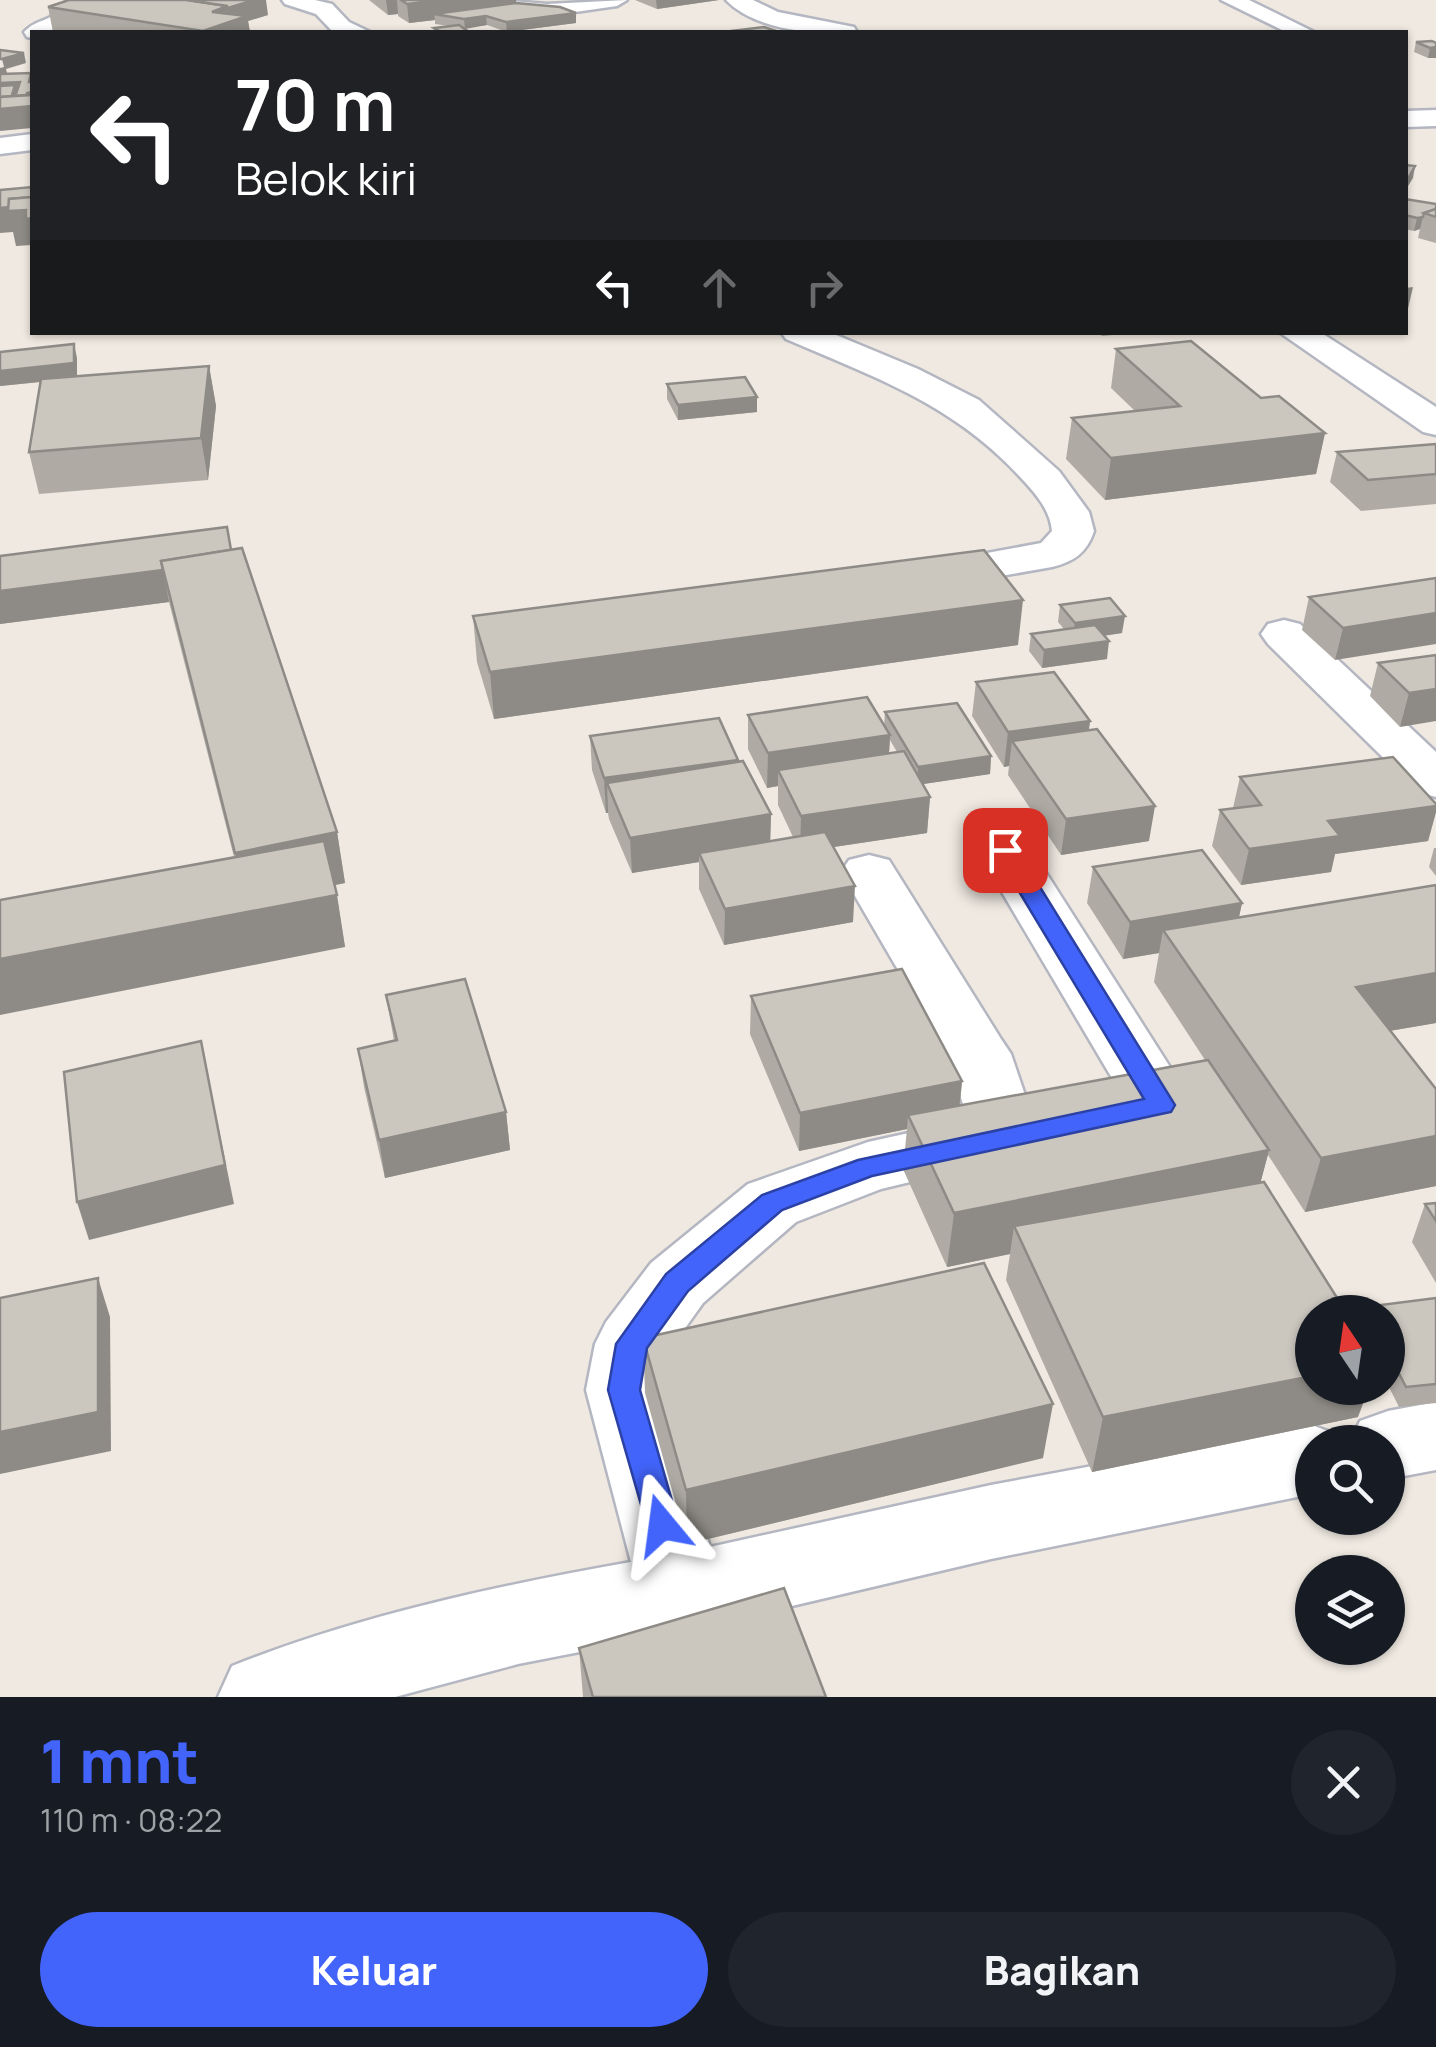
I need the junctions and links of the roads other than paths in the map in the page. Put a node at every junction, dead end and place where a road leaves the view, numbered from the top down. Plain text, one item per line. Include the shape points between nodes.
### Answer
1 (78, 0) edge
2 (292, 0) edge
3 (508, 0) edge
4 (616, 0) edge
5 (736, 0) edge
6 (1232, 0) edge
7 (42, 30) edge
8 (351, 30) edge
9 (836, 30) edge
10 (1299, 30) edge
11 (30, 34) edge
12 (30, 41) edge
13 (1436, 118) edge
14 (1408, 119) edge
15 (30, 142) edge
16 (0, 146) edge
17 (805, 335) edge
18 (1301, 335) edge
19 (1436, 424) edge
20 (888, 582) edge
21 (1284, 634) dead end
22 (1436, 781) edge
23 (1005, 850) dead end
24 (870, 872) dead end
25 (1006, 1136) junction
26 (1436, 1436) edge
27 (1405, 1442) edge
28 (1295, 1463) edge
29 (682, 1592) junction
30 (262, 1697) edge

1 - 7 street via 62,23
2 - 8 street via 324,9
3 - 4 street via 547,10
5 - 9 street via 772,17
6 - 10 street
11 - 12 street via 12,38
13 - 14 street
15 - 16 street
17 - 20 street via 966,408 1057,494 1069,515 1071,538 1052,554
18 - 19 street
21 - 22 street
23 - 25 street via 1161,1105
24 - 25 street via 979,1054
25 - 29 street via 868,1167 772,1203 677,1282 632,1344 624,1390
26 - 27 street
28 - 29 street via 991,1522
29 - 30 street via 518,1622

